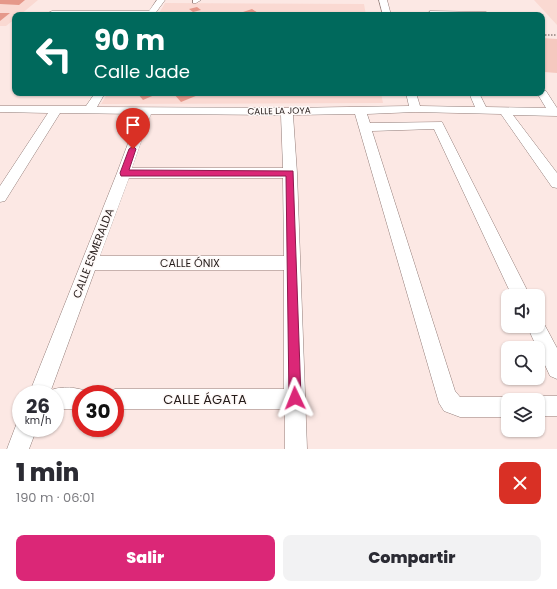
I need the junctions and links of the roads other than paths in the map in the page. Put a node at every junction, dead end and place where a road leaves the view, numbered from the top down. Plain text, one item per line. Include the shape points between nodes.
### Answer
1 (161, 0) edge
2 (383, 0) edge
3 (433, 11) edge
4 (152, 12) edge
5 (386, 12) edge
6 (451, 12) edge
7 (98, 96) edge
8 (411, 96) edge
9 (475, 96) edge
10 (544, 96) edge
11 (0, 109) edge
12 (415, 109) junction
13 (56, 110) junction
14 (89, 110) junction
15 (360, 110) junction
16 (482, 110) junction
17 (504, 110) junction
18 (146, 111) junction
19 (287, 112) junction
20 (556, 112) edge
21 (365, 127) junction
22 (124, 173) junction
23 (290, 173) junction
24 (557, 183) edge
25 (0, 197) edge
26 (89, 263) junction
27 (291, 263) junction
28 (518, 289) edge
29 (539, 333) edge
30 (557, 369) edge
31 (42, 385) edge
32 (124, 398) edge
33 (295, 398) junction
34 (545, 406) edge
35 (557, 406) edge
36 (501, 407) edge
37 (23, 437) edge
38 (18, 449) edge
39 (296, 449) edge

1 - 4 street
2 - 5 street
3 - 6 street
7 - 14 street
8 - 12 street
9 - 16 street
10 - 20 street
11 - 13 street, CALLE LA JOYA
12 - 15 street, CALLE LA JOYA
12 - 16 street, CALLE LA JOYA
13 - 14 street, CALLE LA JOYA
13 - 25 street
14 - 18 street, CALLE LA JOYA
15 - 19 street, CALLE LA JOYA
15 - 21 street
16 - 17 street, CALLE LA JOYA
17 - 20 street, CALLE LA JOYA
17 - 24 street
18 - 19 street, CALLE LA JOYA
18 - 22 street, CALLE ESMERALDA
19 - 23 street
21 - 28 street via 438,125
21 - 36 street via 446,396 451,404 460,407
22 - 23 street
22 - 26 street, CALLE ESMERALDA
23 - 27 street
26 - 27 street, CALLE ÓNIX
26 - 31 street, CALLE ESMERALDA
27 - 33 street
29 - 30 street
32 - 33 street, CALLE ÁGATA
33 - 39 street
34 - 35 street
37 - 38 street

